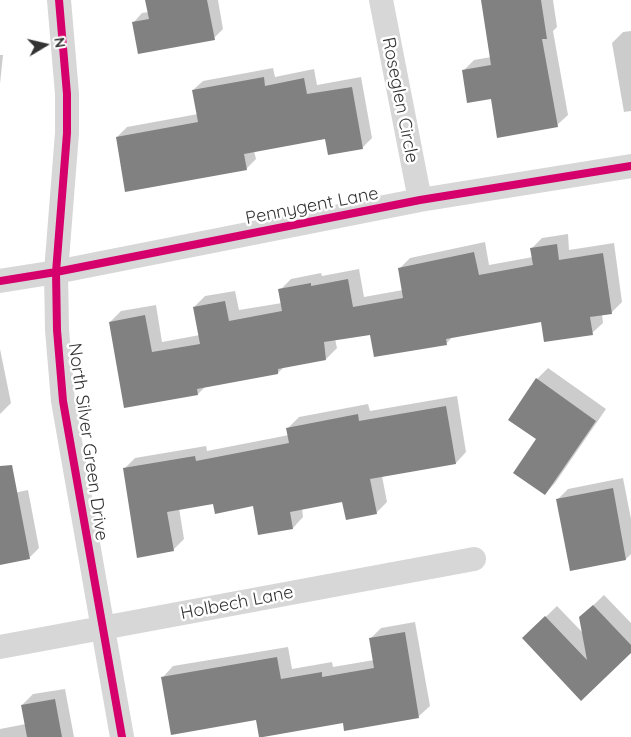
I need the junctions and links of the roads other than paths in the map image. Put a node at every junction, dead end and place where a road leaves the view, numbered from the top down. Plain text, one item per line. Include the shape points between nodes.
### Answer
1 (59, 0) edge
2 (381, 0) edge
3 (631, 166) edge
4 (420, 200) junction
5 (56, 272) junction
6 (0, 281) edge
7 (474, 559) dead end
8 (102, 628) junction
9 (0, 647) edge
10 (122, 737) edge

1 - 5 street, North Silver Green Drive via 67,132
2 - 4 street, Roseglen Circle
3 - 4 street, Pennygent Lane
4 - 5 street, Pennygent Lane
5 - 6 street, Pennygent Lane
5 - 8 street, North Silver Green Drive via 63,401
7 - 8 street, Holbech Lane
8 - 9 street, Holbech Lane
8 - 10 street, North Silver Green Drive

